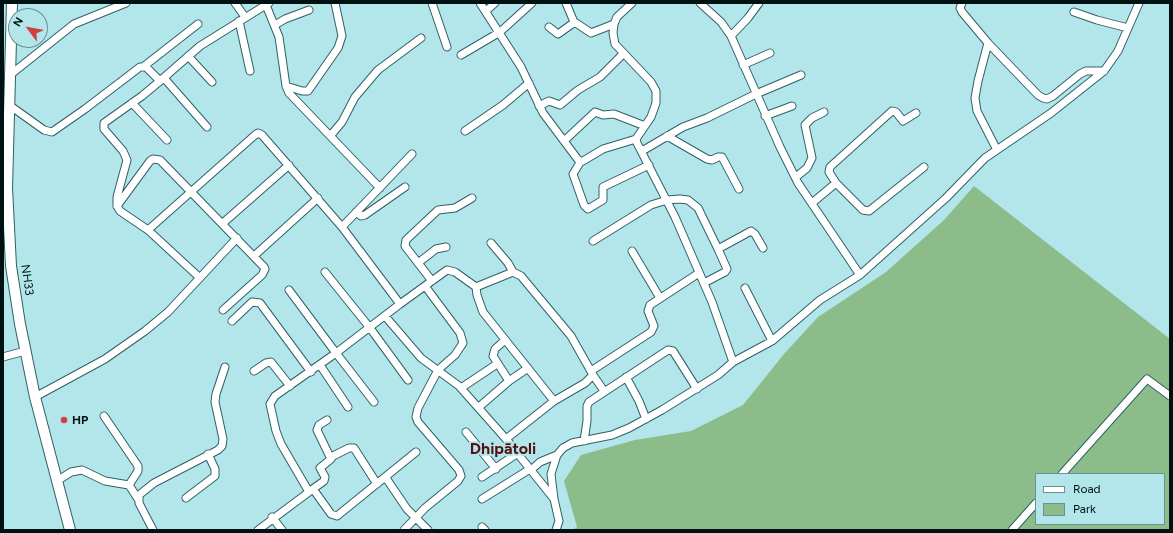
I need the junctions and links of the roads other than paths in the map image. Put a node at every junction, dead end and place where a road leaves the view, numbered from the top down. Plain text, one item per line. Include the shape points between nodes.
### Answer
1 (12, 3) edge
2 (126, 3) edge
3 (235, 3) edge
4 (335, 3) edge
5 (432, 3) edge
6 (480, 3) edge
7 (495, 3) edge
8 (532, 3) edge
9 (566, 3) edge
10 (632, 3) edge
11 (700, 3) edge
12 (962, 3) edge
13 (1139, 3) edge
14 (268, 4) edge
15 (756, 4) edge
16 (309, 10) dead end
17 (486, 11) junction
18 (1074, 12) dead end
19 (242, 19) junction
20 (574, 22) junction
21 (198, 24) dead end
22 (614, 24) junction
23 (275, 25) junction
24 (550, 27) dead end
25 (1128, 28) junction
26 (500, 32) junction
27 (731, 36) junction
28 (421, 38) dead end
29 (988, 43) junction
30 (447, 47) dead end
31 (770, 53) dead end
32 (623, 54) junction
33 (461, 55) dead end
34 (188, 56) junction
35 (743, 65) junction
36 (143, 67) junction
37 (250, 71) dead end
38 (1104, 71) junction
39 (10, 75) junction
40 (801, 75) dead end
41 (162, 80) junction
42 (212, 82) dead end
43 (530, 83) junction
44 (286, 86) junction
45 (756, 94) junction
46 (132, 103) junction
47 (9, 105) junction
48 (539, 106) junction
49 (792, 106) dead end
50 (824, 112) dead end
51 (916, 113) dead end
52 (766, 116) junction
53 (207, 126) dead end
54 (645, 126) junction
55 (465, 131) dead end
56 (331, 135) junction
57 (667, 136) junction
58 (636, 139) junction
59 (167, 140) dead end
60 (564, 141) junction
61 (997, 150) junction
62 (642, 151) junction
63 (412, 154) dead end
64 (581, 161) junction
65 (289, 165) junction
66 (649, 165) junction
67 (924, 167) dead end
68 (5, 168) edge
69 (796, 177) junction
70 (836, 183) junction
71 (405, 187) dead end
72 (380, 188) junction
73 (739, 189) dead end
74 (191, 192) junction
75 (318, 198) junction
76 (472, 198) dead end
77 (667, 200) junction
78 (812, 203) junction
79 (117, 206) junction
80 (356, 212) junction
81 (223, 224) junction
82 (342, 227) junction
83 (148, 230) junction
84 (237, 238) junction
85 (593, 241) dead end
86 (491, 243) dead end
87 (446, 247) dead end
88 (763, 248) dead end
89 (718, 249) junction
90 (632, 251) dead end
91 (254, 256) junction
92 (418, 263) junction
93 (324, 272) dead end
94 (513, 272) junction
95 (699, 272) junction
96 (860, 274) junction
97 (200, 278) junction
98 (432, 281) junction
99 (704, 283) junction
100 (425, 286) junction
101 (476, 287) junction
102 (745, 288) dead end
103 (289, 290) dead end
104 (660, 298) junction
105 (400, 304) junction
106 (223, 310) dead end
107 (385, 316) junction
108 (232, 321) dead end
109 (370, 328) junction
110 (505, 340) junction
111 (772, 341) junction
112 (25, 351) junction
113 (336, 353) junction
114 (3, 357) edge
115 (733, 362) junction
116 (497, 364) junction
117 (320, 365) junction
118 (225, 367) dead end
119 (528, 368) junction
120 (438, 370) junction
121 (254, 371) dead end
122 (311, 372) junction
123 (592, 373) junction
124 (626, 377) junction
125 (408, 380) dead end
126 (509, 381) junction
127 (290, 386) junction
128 (461, 388) junction
129 (697, 389) junction
130 (604, 392) junction
131 (1170, 396) edge
132 (35, 397) junction
133 (554, 401) junction
134 (374, 402) dead end
135 (348, 407) dead end
136 (479, 407) junction
137 (104, 416) dead end
138 (646, 418) junction
139 (327, 420) dead end
140 (466, 432) dead end
141 (506, 439) junction
142 (584, 442) junction
143 (416, 452) dead end
144 (518, 453) junction
145 (208, 454) junction
146 (557, 455) junction
147 (331, 457) junction
148 (496, 469) junction
149 (530, 470) junction
150 (1063, 473) edge
151 (482, 477) dead end
152 (386, 478) junction
153 (57, 480) junction
154 (377, 484) junction
155 (129, 485) junction
156 (311, 490) junction
157 (186, 498) dead end
158 (138, 499) junction
159 (482, 499) dead end
160 (554, 499) junction
161 (1035, 505) edge
162 (272, 517) junction
163 (415, 518) junction
164 (70, 530) edge
165 (153, 530) edge
166 (258, 530) edge
167 (282, 530) edge
168 (404, 530) edge
169 (428, 530) edge
170 (556, 530) edge
171 (1012, 530) edge

1 - 39 main road, NH33
2 - 39 street via 74,24
3 - 19 street
4 - 44 street via 342,36 338,48 308,90 302,91
5 - 30 street
6 - 17 street
7 - 17 street
8 - 26 street
9 - 20 street
10 - 22 street via 622,11
11 - 27 street via 721,22
12 - 29 street via 962,12
13 - 25 street
14 - 19 street
14 - 23 street
15 - 27 street via 748,18
16 - 23 street
17 - 26 street
18 - 25 street
19 - 34 street via 215,35
19 - 37 street
20 - 22 street via 590,33
20 - 24 street via 558,34
21 - 36 street
22 - 32 street via 613,39
23 - 44 street via 283,56
25 - 38 street via 1112,61
26 - 33 street
26 - 43 street
27 - 35 street
28 - 56 street via 378,70 355,97 342,122
29 - 38 street via 1038,95 1047,99 1086,71
29 - 61 street via 975,98 977,111
31 - 35 street
32 - 48 street via 600,77 560,105 549,101
32 - 54 street via 651,82 656,91 652,117
34 - 41 street
34 - 42 street
35 - 45 street
36 - 41 street
36 - 47 street via 52,132 44,130
38 - 61 street via 1051,113
39 - 47 main road, NH33
40 - 45 street
41 - 46 street
41 - 53 street
43 - 48 street
43 - 55 street via 503,106
44 - 56 street via 289,94
45 - 52 street
45 - 57 street
46 - 59 street
46 - 79 street via 106,121 103,126 127,160
47 - 68 main road, NH33
48 - 60 street
49 - 52 street
50 - 69 street via 805,125 812,158 807,168
51 - 70 street via 903,121 892,111 830,167 829,172
52 - 69 street
54 - 58 street
54 - 60 street via 614,114 603,115 595,112
56 - 72 street
57 - 62 street
57 - 73 street via 707,159 722,157
58 - 62 street
58 - 64 street via 603,149
60 - 64 street
61 - 96 street via 985,158 946,198
62 - 66 street
63 - 72 street
64 - 66 street via 573,174 584,205 588,209 603,200 602,187
65 - 74 street via 265,137 258,133
65 - 75 street
65 - 81 street
66 - 77 street
67 - 70 street via 869,211 863,210
68 - 112 main road, NH33 via 11,266
69 - 78 street
70 - 78 street
71 - 80 street via 365,215 360,216
72 - 80 street
74 - 79 street via 160,160 153,159
74 - 81 street
74 - 83 street
75 - 82 street
75 - 91 street
76 - 92 street via 455,208 438,210 406,240 405,246
77 - 85 street via 651,205
77 - 89 street via 680,199 694,204
77 - 95 street
78 - 96 street
79 - 83 street
80 - 82 street
81 - 84 street
82 - 105 street
83 - 97 street
84 - 91 street
84 - 97 street
86 - 94 street
87 - 92 street via 436,250
88 - 89 street via 751,231
89 - 99 street via 727,269
90 - 104 street
91 - 106 street via 264,267 264,272
92 - 98 street
93 - 109 street
94 - 101 street
94 - 123 street via 521,276 571,336
95 - 99 street
95 - 104 street
96 - 111 street via 820,300
97 - 132 street via 168,312 126,346
98 - 100 street
98 - 101 street via 450,270
99 - 115 street
100 - 105 street
100 - 120 street via 463,337 461,349
101 - 110 street via 483,312
102 - 111 street
103 - 113 street
104 - 123 street via 648,308 654,322 651,332
105 - 107 street
107 - 109 street
107 - 120 street via 421,358
108 - 122 street via 252,302 260,303
109 - 113 street
109 - 125 street
110 - 116 street via 493,353
110 - 119 street
111 - 115 street
112 - 114 street
112 - 132 main road, NH33
113 - 117 street
113 - 134 street
115 - 129 street
116 - 126 street
116 - 128 street
117 - 122 street
117 - 135 street
118 - 145 street via 215,402 223,442 218,450
119 - 126 street
119 - 133 street
120 - 128 street
120 - 163 street via 418,408 416,417 459,470 461,476
121 - 127 street via 271,362
122 - 127 street
123 - 130 street
123 - 133 street via 586,383
124 - 129 street via 670,350
124 - 130 street
124 - 138 street via 640,401
126 - 136 street
127 - 156 street via 272,400 270,408 281,444
128 - 136 street
129 - 138 street
130 - 142 street via 587,406
131 - 150 street via 1147,379
132 - 153 main road, NH33
133 - 141 street
136 - 141 street
137 - 155 street via 138,466 138,471
138 - 142 street via 612,435
139 - 147 street via 318,425 317,430
140 - 148 street
141 - 144 street
142 - 146 street via 572,443
143 - 152 street
144 - 148 street
144 - 149 street
145 - 157 street via 215,469 215,476
145 - 158 street via 154,483 142,492
146 - 149 street via 540,462
146 - 160 street via 551,474
147 - 154 street via 354,448
147 - 156 street via 320,468 325,477 324,481
148 - 151 street
149 - 159 street
149 - 160 street
152 - 154 street
152 - 163 street
153 - 155 street via 71,472 82,470 105,481
153 - 164 main road, NH33
154 - 156 street via 335,517
155 - 158 street
156 - 162 street
158 - 165 street
160 - 170 street via 559,521
161 - 171 street
162 - 166 street
162 - 167 street
163 - 168 street
163 - 169 street

